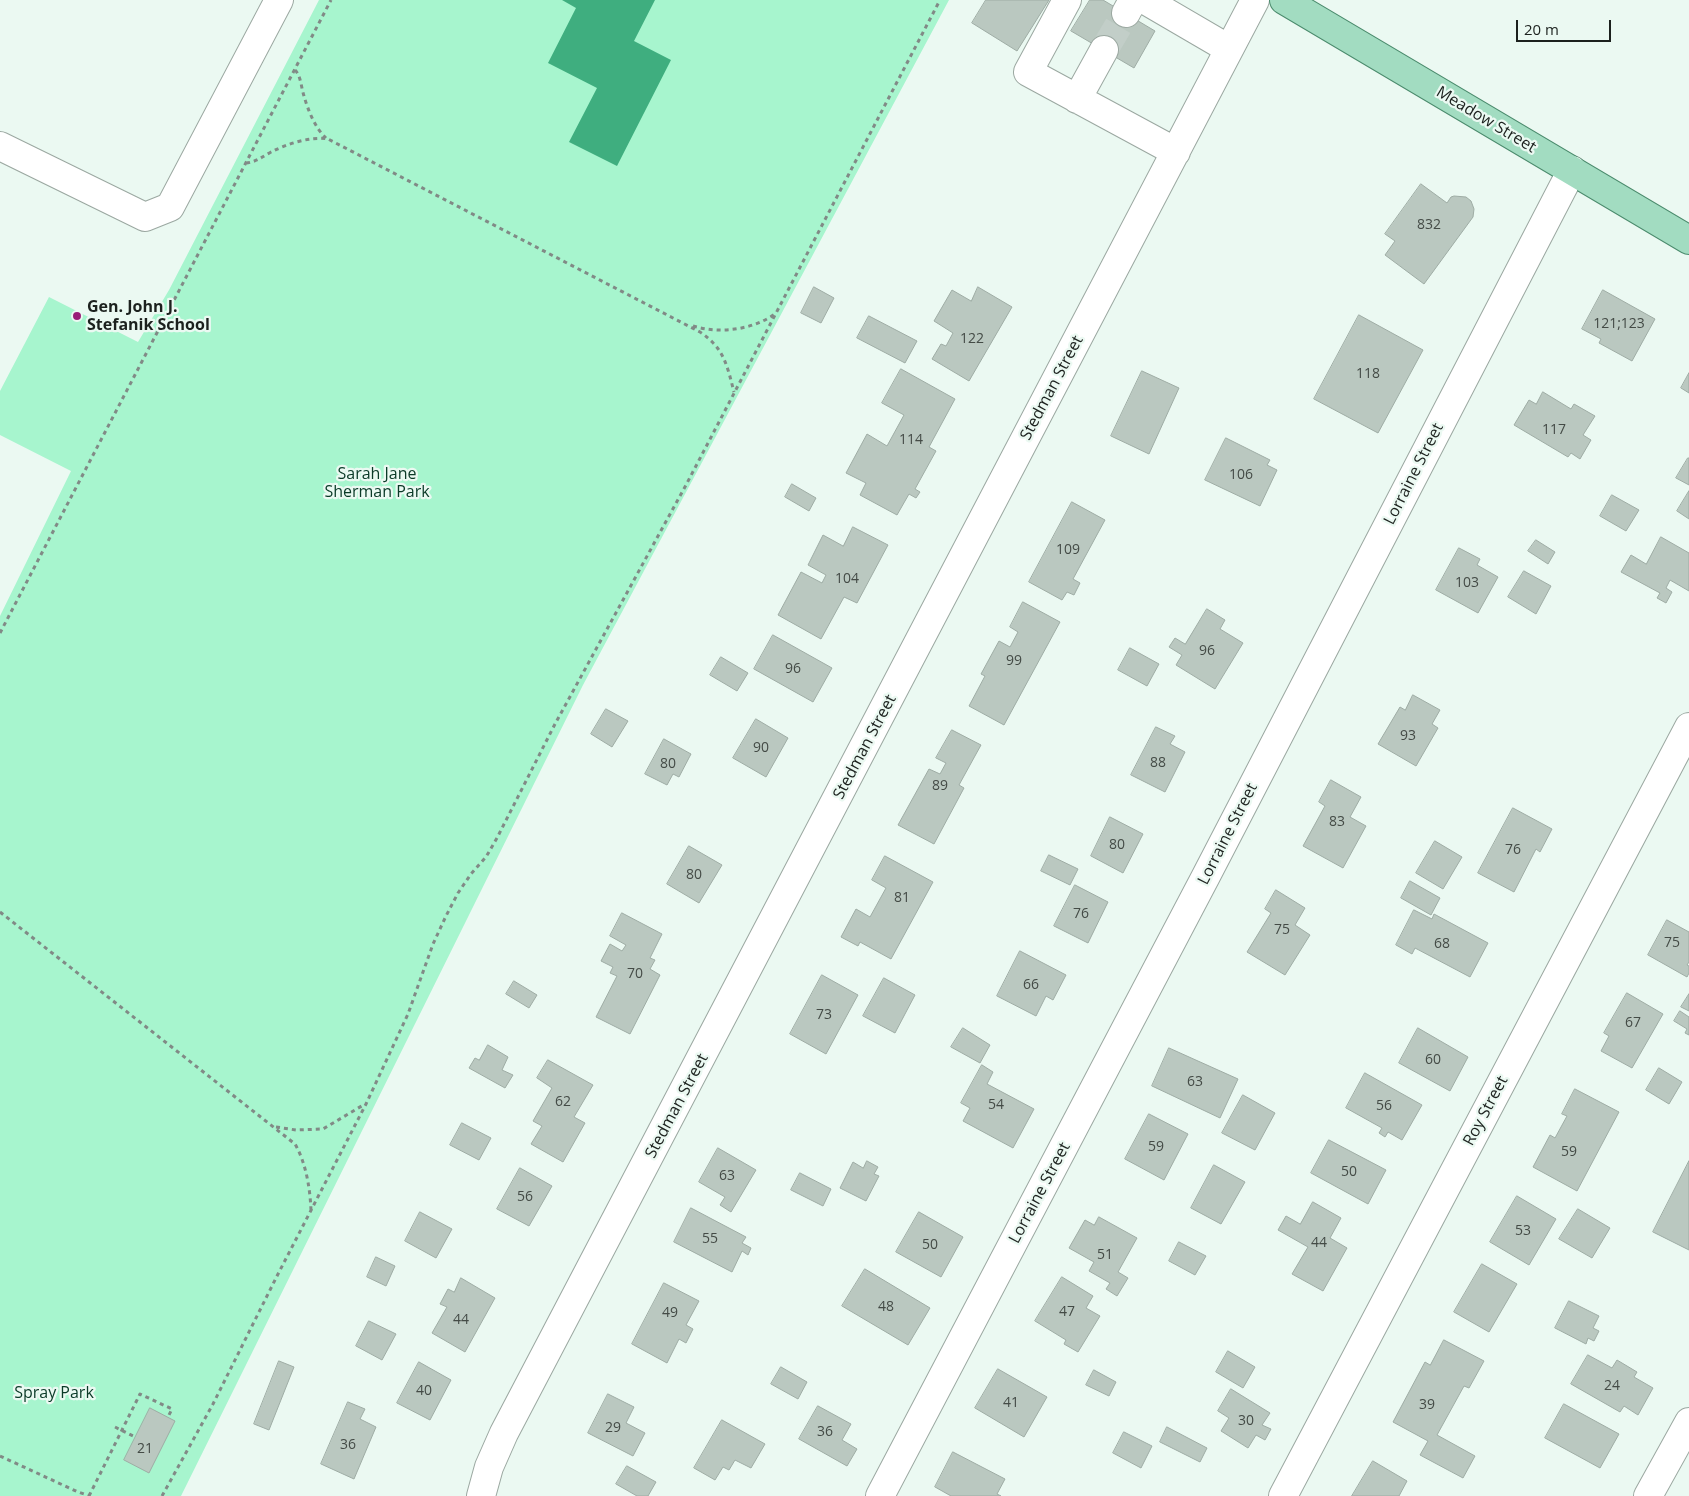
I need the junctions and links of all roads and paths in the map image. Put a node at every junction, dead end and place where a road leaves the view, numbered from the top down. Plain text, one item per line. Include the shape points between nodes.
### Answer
1 (279, 0) edge
2 (331, 0) edge
3 (940, 0) edge
4 (1067, 0) edge
5 (1255, 0) edge
6 (1134, 4) edge
7 (1300, 4) edge
8 (1229, 49) junction
9 (1104, 50) tunnel mouth
10 (294, 70) junction
11 (1077, 100) junction
12 (326, 139) junction
13 (0, 146) edge
14 (1176, 152) junction
15 (246, 163) junction
16 (1572, 170) junction
17 (1689, 240) edge
18 (776, 314) junction
19 (686, 324) junction
20 (734, 393) junction
21 (0, 633) edge
22 (1689, 727) edge
23 (0, 912) edge
24 (366, 1104) junction
25 (275, 1127) junction
26 (311, 1210) junction
27 (168, 1417) dead end
28 (1689, 1422) edge
29 (115, 1427) dead end
30 (122, 1430) junction
31 (135, 1437) dead end
32 (0, 1456) edge
33 (89, 1496) edge
34 (162, 1496) edge
35 (481, 1496) edge
36 (880, 1496) edge
37 (1283, 1496) edge
38 (1648, 1496) edge

1 - 13 street via 170,206 144,217
2 - 10 path
3 - 18 path
4 - 11 street via 1028,72
5 - 8 street, Stedman Street
6 - 8 street
7 - 16 main road, Meadow Street
8 - 14 street, Stedman Street
9 - 11 street
10 - 12 path via 299,75 308,109
10 - 15 path
11 - 14 street
12 - 15 path via 298,142
12 - 19 path
14 - 35 street, Stedman Street via 504,1433
15 - 21 path
16 - 17 main road, Meadow Street
16 - 36 street, Lorraine Street
18 - 19 path via 766,321 729,330
18 - 20 path
19 - 20 path via 707,336 718,348
20 - 24 path via 559,715 497,838 458,893 446,916 408,1014
22 - 37 street, Roy Street
23 - 25 path
24 - 25 path via 324,1129
24 - 26 path
25 - 26 path via 300,1151
26 - 34 path via 214,1404
27 - 30 path via 172,1409 140,1394
28 - 38 street
29 - 30 path
30 - 31 path
30 - 33 path
32 - 33 path

